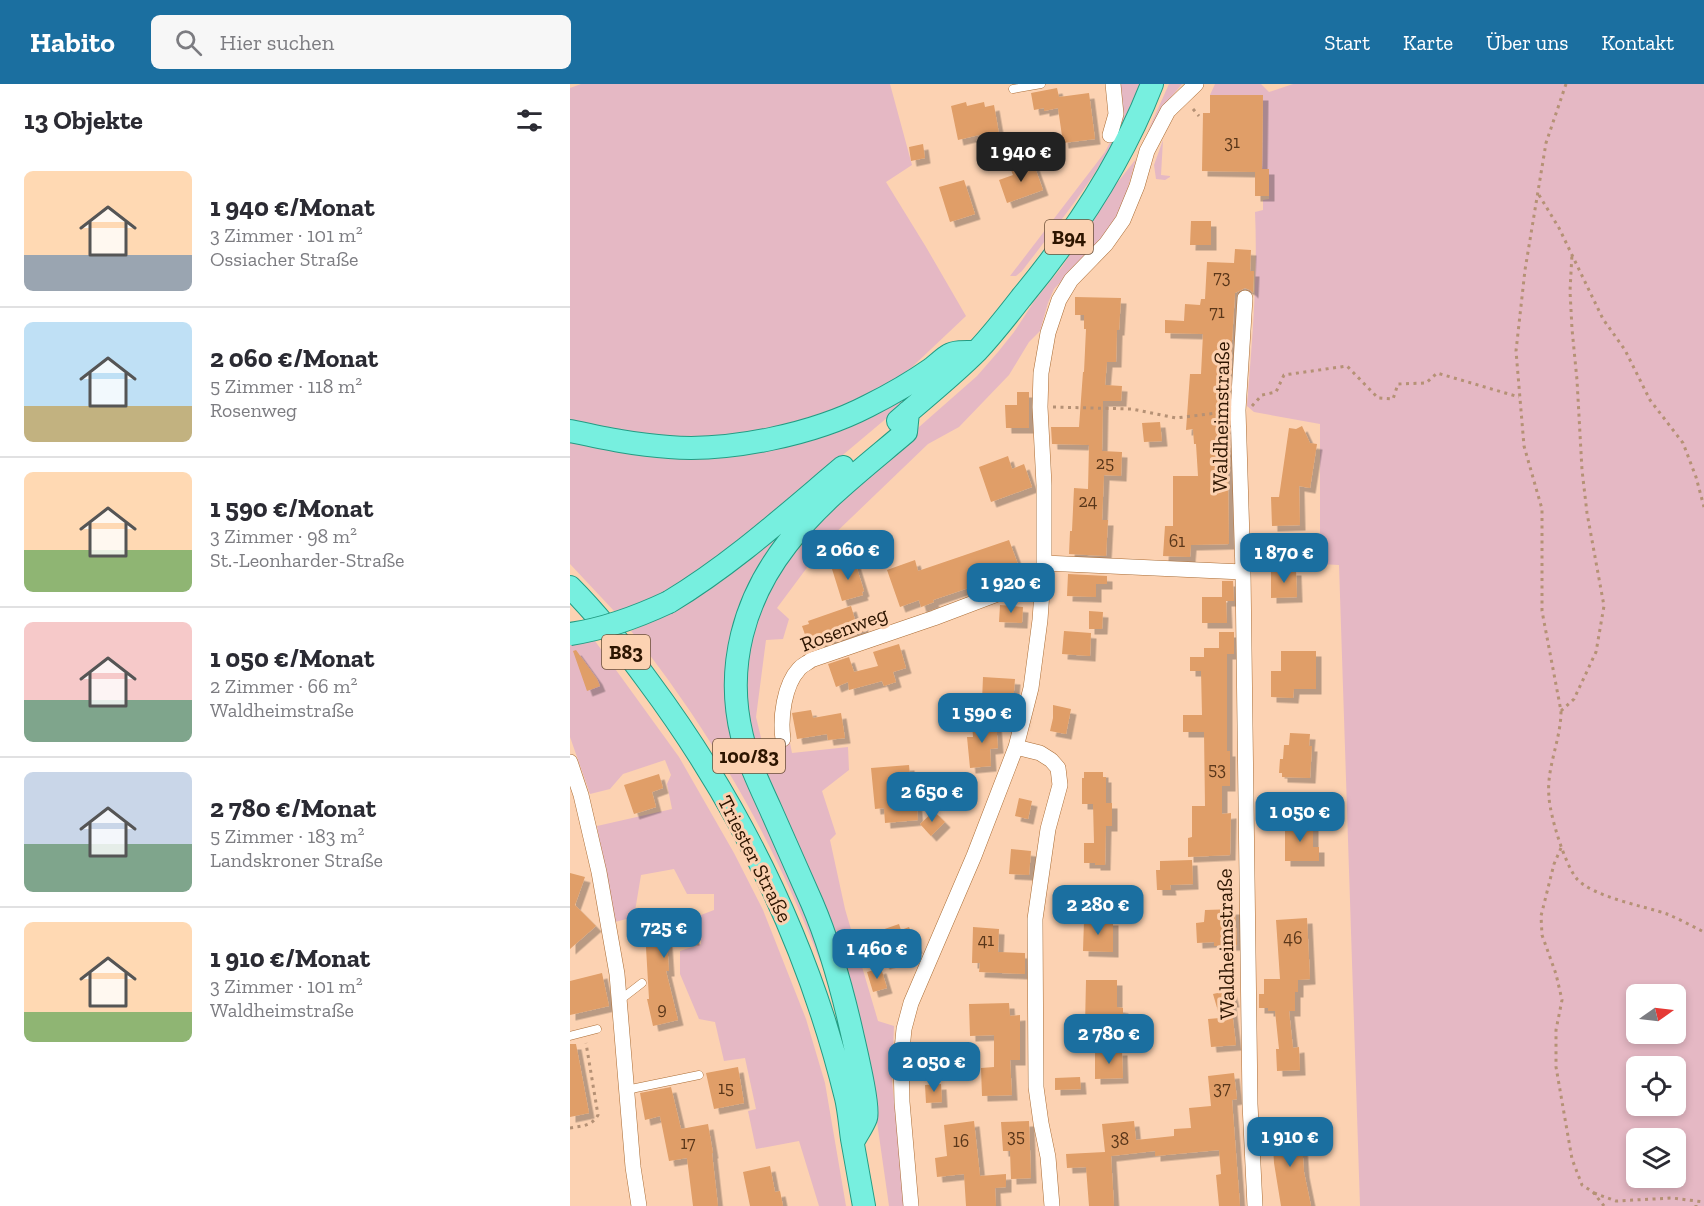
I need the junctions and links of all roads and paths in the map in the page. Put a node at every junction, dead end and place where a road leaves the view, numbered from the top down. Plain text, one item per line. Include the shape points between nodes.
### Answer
1 (1041, 84) edge
2 (1113, 84) edge
3 (1152, 84) edge
4 (1196, 84) edge
5 (1566, 84) edge
6 (1013, 89) dead end
7 (1110, 135) dead end
8 (1538, 194) junction
9 (1572, 254) junction
10 (1245, 298) dead end
11 (976, 352) junction
12 (1520, 398) junction
13 (1040, 407) junction
14 (1238, 410) junction
15 (908, 412) junction
16 (570, 431) edge
17 (1704, 507) edge
18 (1044, 563) junction
19 (1243, 572) junction
20 (1043, 583) junction
21 (570, 587) edge
22 (570, 634) edge
23 (1561, 711) junction
24 (783, 739) dead end
25 (1016, 747) junction
26 (570, 762) edge
27 (1561, 848) junction
28 (1704, 932) edge
29 (642, 983) dead end
30 (619, 1001) junction
31 (597, 1029) dead end
32 (584, 1032) junction
33 (570, 1036) edge
34 (699, 1075) dead end
35 (626, 1090) junction
36 (570, 1128) edge
37 (853, 1142) junction
38 (1593, 1192) junction
39 (1704, 1202) edge
40 (639, 1206) edge
41 (864, 1206) edge
42 (911, 1206) edge
43 (1052, 1206) edge
44 (1254, 1206) edge
45 (1604, 1206) edge
46 (1695, 1206) edge

1 - 6 lane
2 - 7 street via 1116,114
3 - 11 main road, B94 via 1133,128 1075,230
4 - 13 street via 1168,111 1147,151 1123,220 1071,280 1059,300 1048,333
5 - 8 path via 1546,143
8 - 9 path
8 - 12 path via 1516,351
9 - 17 path via 1603,319 1625,350 1650,400 1683,443
9 - 23 path via 1570,291 1582,470 1604,606 1596,652 1574,699
10 - 14 street, Waldheimstraße
11 - 15 main road, B94
11 - 16 main road via 950,354 898,391 859,411 810,430 767,440 671,448
12 - 14 path via 1437,373 1426,383 1398,384 1393,399 1378,398 1347,366 1284,375 1276,392 1262,395 1253,406
12 - 23 path via 1524,446 1542,509 1542,611
13 - 14 path via 1132,409 1176,418
13 - 18 street
14 - 19 street, Waldheimstraße
15 - 22 main road, B94, bridge via 699,584 669,602 614,625
15 - 37 main road, 100/83 via 906,432 811,517 763,577 748,610 736,669 736,698 752,768 813,906 845,1004 867,1116
18 - 19 street
18 - 20 street
19 - 44 street, Waldheimstraße
20 - 24 street, Rosenweg via 1029,582 811,660 791,682 783,705
20 - 25 street via 1031,688
21 - 37 main road, Triester Straße / B83 via 667,706 703,760 762,865 819,1002 846,1100
23 - 27 path via 1549,797
25 - 42 street via 911,1003 904,1029 902,1102
25 - 43 street via 1051,760 1058,768 1060,785 1048,829 1035,919 1036,1086
26 - 30 street via 598,872
27 - 28 path via 1577,879 1594,891 1669,915
27 - 38 path via 1541,916 1542,935 1562,1000 1556,1030 1557,1067 1572,1159 1582,1185
29 - 30 lane
30 - 35 street
31 - 32 lane
32 - 33 lane
32 - 36 path via 598,1115 590,1125
34 - 35 lane
35 - 40 street
37 - 41 main road, Triester Straße / B83
38 - 39 path via 1616,1201 1672,1198
38 - 45 path
39 - 46 path

